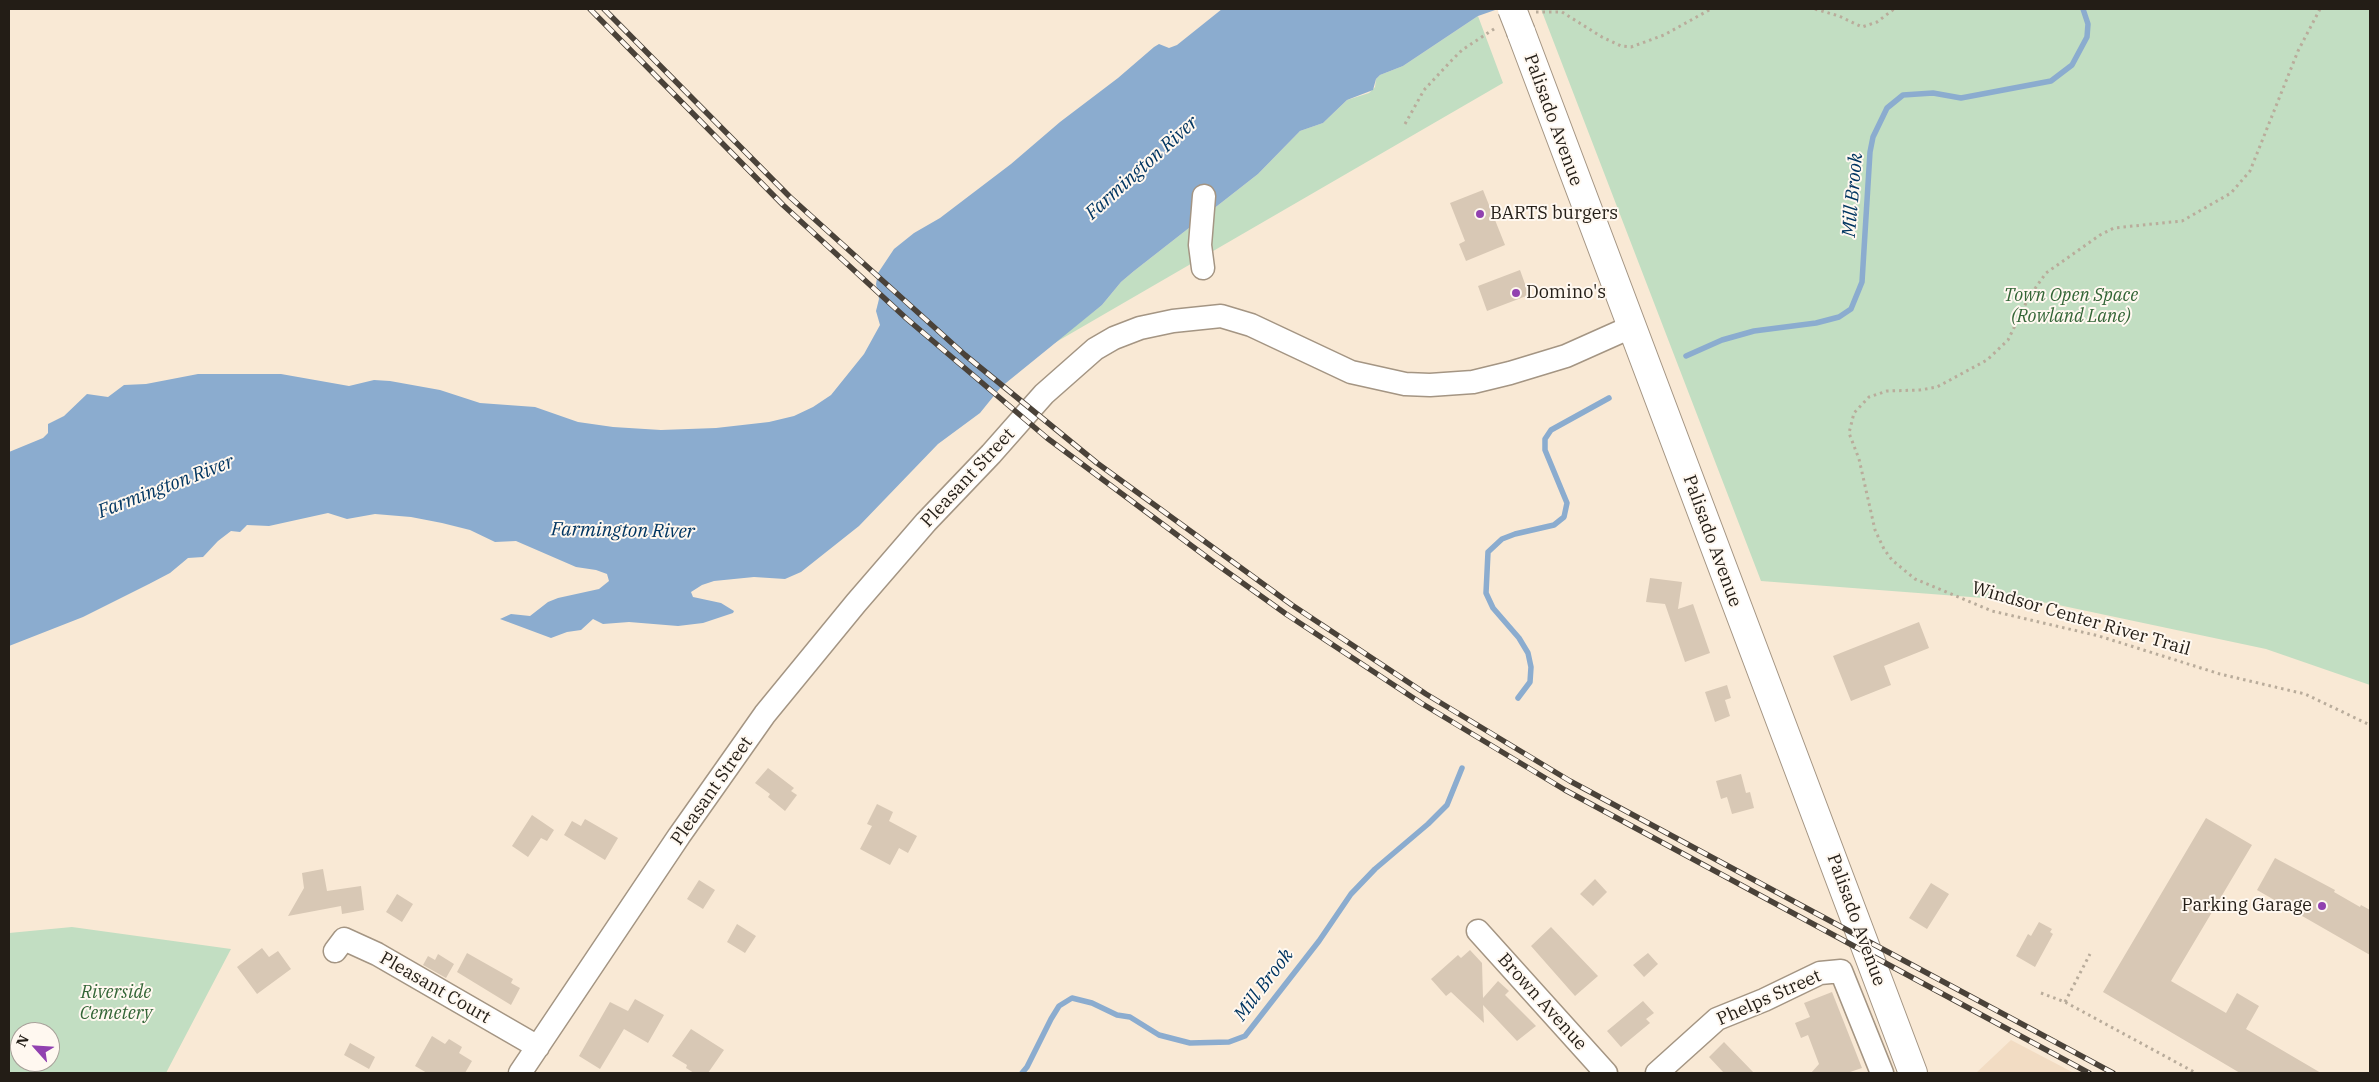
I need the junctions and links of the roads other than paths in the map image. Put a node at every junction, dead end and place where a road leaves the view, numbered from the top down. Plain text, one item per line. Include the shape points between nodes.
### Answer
1 (1516, 20) edge
2 (1204, 196) dead end
3 (1203, 268) dead end
4 (1631, 327) junction
5 (1478, 931) dead end
6 (335, 951) dead end
7 (538, 1047) junction
8 (520, 1073) edge
9 (1606, 1073) edge
10 (1657, 1073) edge
11 (1882, 1073) edge
12 (1913, 1073) edge

1 - 4 main road, Palisado Avenue
2 - 3 street via 1200,245
4 - 7 street, Pleasant Street via 1566,356 1510,373 1473,382 1430,385 1405,384 1351,372 1251,325 1221,316 1140,328 1096,349 1044,394 926,522 765,714
4 - 12 main road, Palisado Avenue
5 - 9 street, Brown Avenue
6 - 7 street, Pleasant Court via 344,939 377,954
7 - 8 street, Pleasant Street
10 - 11 street, Phelps Street via 1717,1019 1820,973 1841,971

